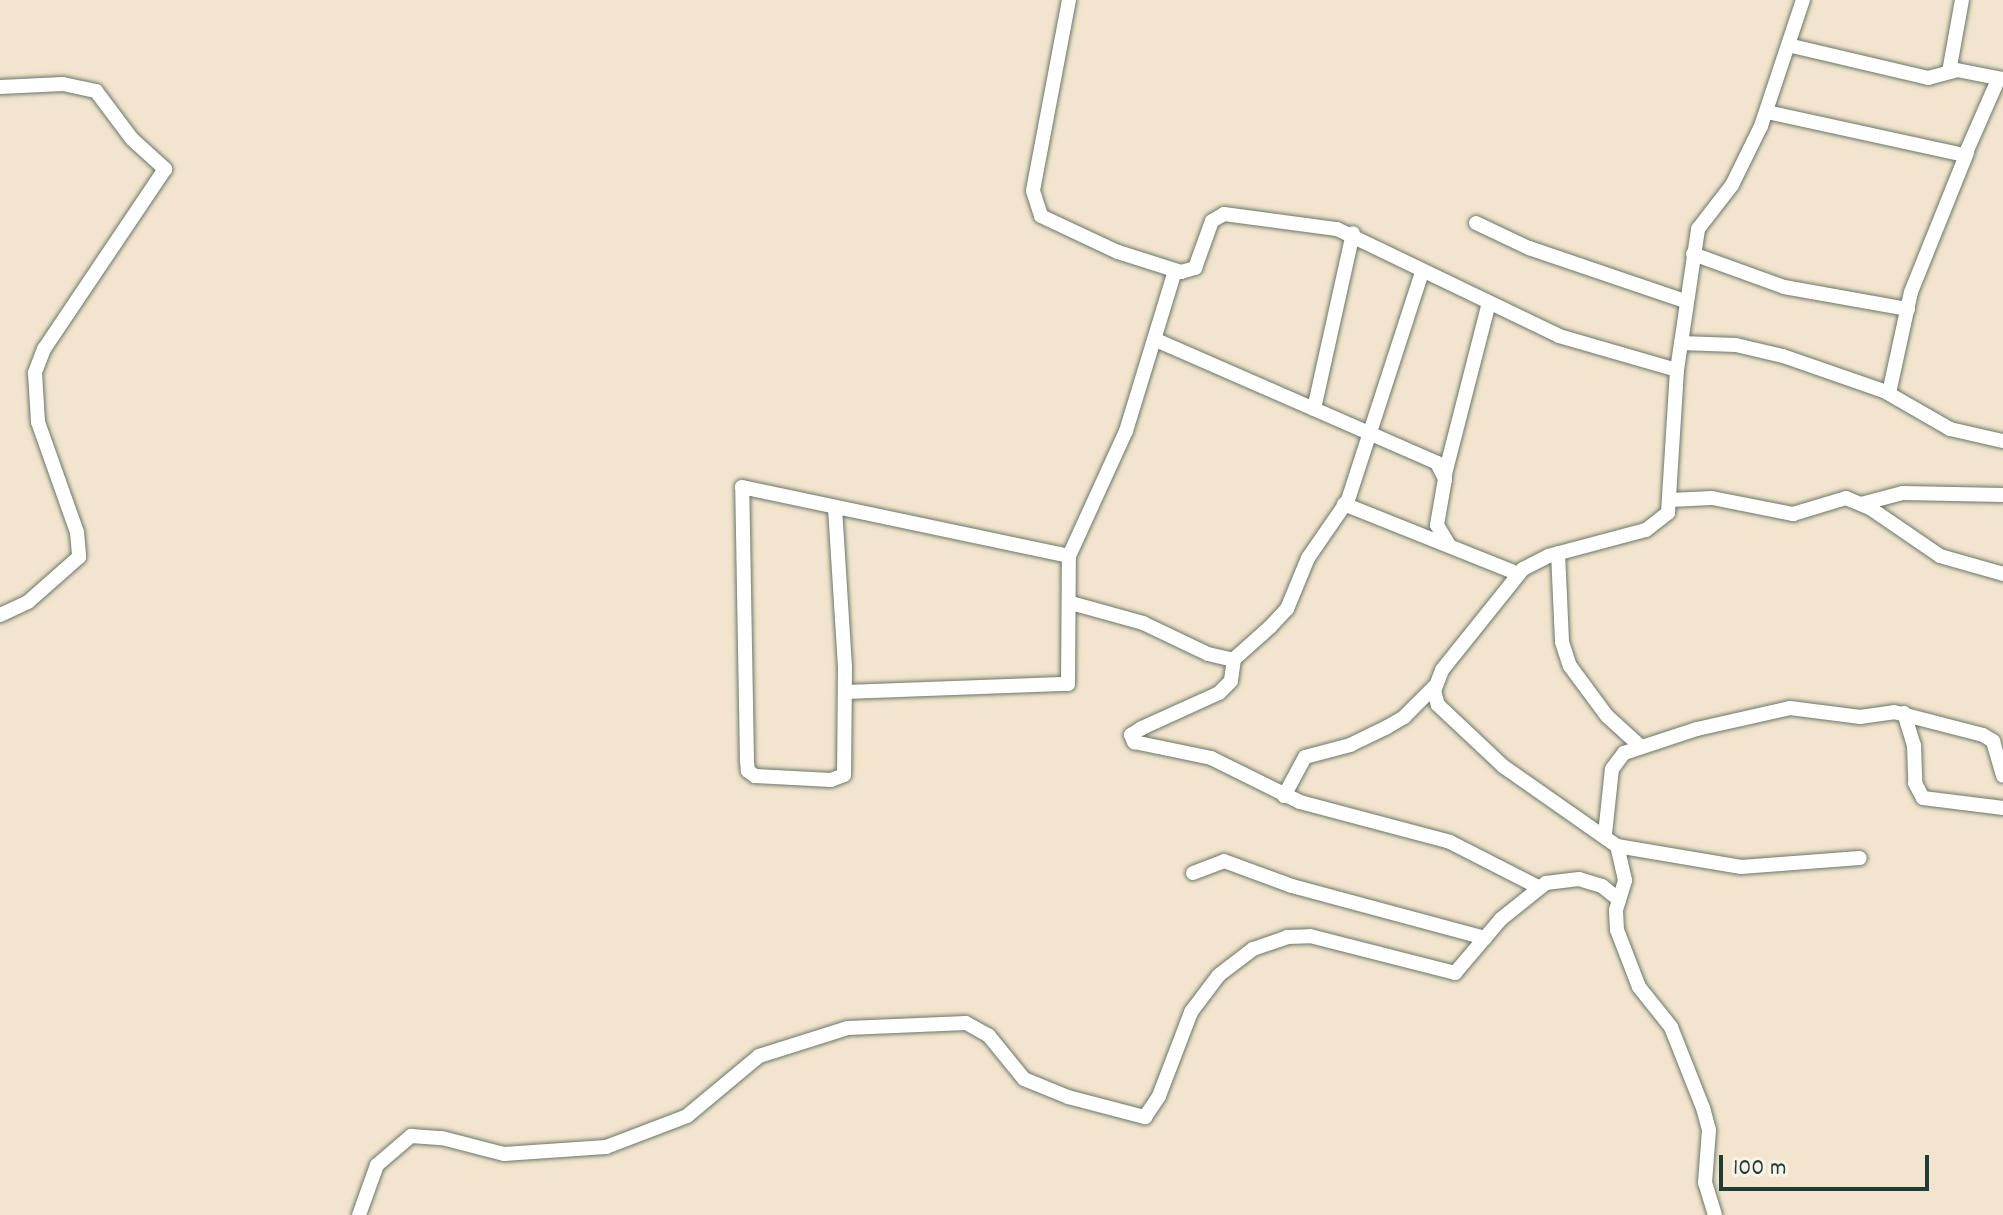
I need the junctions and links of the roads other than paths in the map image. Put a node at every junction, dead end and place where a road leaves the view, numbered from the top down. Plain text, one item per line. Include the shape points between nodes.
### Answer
1 (1069, 0) edge
2 (1803, 0) edge
3 (1962, 0) edge
4 (1792, 46) junction
5 (1949, 72) junction
6 (2000, 79) edge
7 (0, 87) edge
8 (1767, 112) junction
9 (1967, 153) junction
10 (1476, 223) dead end
11 (1353, 233) junction
12 (1693, 254) junction
13 (1175, 271) junction
14 (1422, 272) junction
15 (1685, 301) junction
16 (1489, 303) junction
17 (1908, 309) junction
18 (1156, 340) junction
19 (1681, 343) junction
20 (1677, 370) junction
21 (1889, 393) junction
22 (1314, 409) junction
23 (1372, 434) junction
24 (2003, 441) edge
25 (1445, 474) junction
26 (2003, 495) edge
27 (1670, 500) junction
28 (1344, 504) junction
29 (1861, 504) junction
30 (835, 508) junction
31 (1448, 543) junction
32 (1558, 553) junction
33 (1069, 556) junction
34 (1519, 574) junction
35 (2003, 574) edge
36 (1071, 603) junction
37 (0, 615) edge
38 (1234, 659) junction
39 (1435, 686) junction
40 (846, 692) junction
41 (1904, 713) junction
42 (1639, 745) junction
43 (2003, 776) edge
44 (1284, 796) junction
45 (2003, 808) edge
46 (1605, 834) junction
47 (1617, 846) junction
48 (1860, 858) dead end
49 (1193, 873) dead end
50 (1538, 887) junction
51 (1619, 900) junction
52 (1485, 938) junction
53 (359, 1215) edge
54 (1715, 1215) edge

1 - 13 street via 1033,191 1035,208 1118,252
2 - 4 street
3 - 5 street
4 - 5 street via 1894,72 1934,78
4 - 8 street
5 - 6 street
6 - 9 street
7 - 37 street via 63,84 94,90 132,139 165,169 44,349 35,373 38,422 77,532 79,557 28,602
8 - 9 street via 1873,138
8 - 12 street via 1732,185 1699,226
9 - 17 street via 1951,203 1932,234
10 - 15 street via 1529,248
11 - 13 street via 1224,214 1212,221 1194,269
11 - 14 street
11 - 22 street
12 - 15 street
12 - 17 street via 1784,287
13 - 18 street
14 - 16 street
14 - 23 street
15 - 19 street
16 - 20 street via 1584,346
16 - 25 street
17 - 21 street
18 - 22 street
18 - 33 street via 1126,431
19 - 20 street
19 - 21 street via 1759,350
20 - 27 street
21 - 24 street via 1941,425
22 - 23 street
23 - 25 street via 1433,460
23 - 28 street
25 - 31 street via 1436,520
26 - 29 street via 1903,493
27 - 29 street via 1714,498 1788,514 1843,499
27 - 32 street via 1664,519 1646,530
28 - 31 street
28 - 38 street via 1308,558 1287,609
29 - 35 street via 1926,550
30 - 33 street
30 - 40 street
30 - 40 street via 750,486 740,490 750,774 842,777
31 - 34 street
32 - 34 street
32 - 42 street via 1562,642 1570,666 1607,716
33 - 36 street
34 - 39 street
36 - 38 street via 1143,623 1208,654
36 - 40 street via 1066,685
38 - 44 street via 1231,681 1219,693 1131,737 1139,745 1211,758
39 - 44 street via 1387,727 1350,745 1305,757
39 - 46 street via 1438,705 1483,748 1532,789
41 - 42 street via 1860,717 1790,708
41 - 43 street via 1991,739
41 - 45 street via 1914,745 1915,783 1923,798
42 - 46 street via 1613,766
44 - 50 street via 1450,842
46 - 47 street
47 - 48 street via 1736,867
47 - 51 street via 1625,880
49 - 52 street via 1224,861 1292,886
50 - 51 street via 1557,879 1579,879 1602,886
50 - 52 street
51 - 54 street via 1616,923 1637,982 1671,1027 1708,1122 1704,1175
52 - 53 street via 1453,973 1310,936 1287,937 1253,949 1219,975 1191,1012 1159,1096 1145,1117 1024,1079 989,1036 966,1023 848,1028 759,1056 687,1116 606,1147 504,1154 411,1136 377,1165

